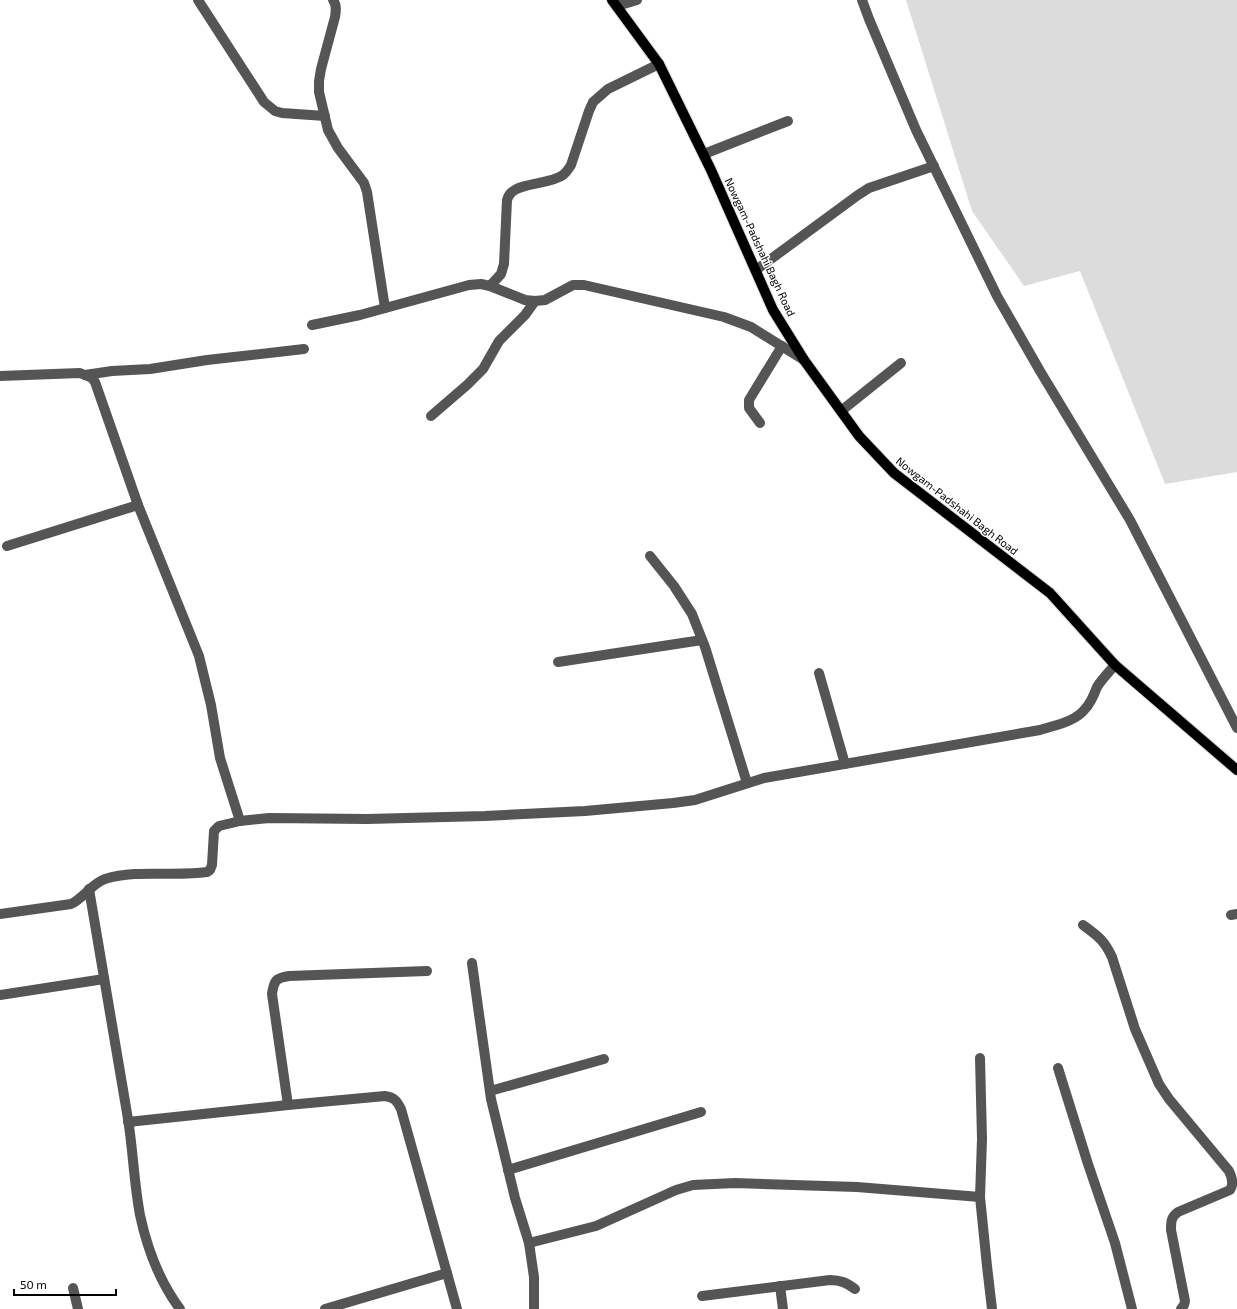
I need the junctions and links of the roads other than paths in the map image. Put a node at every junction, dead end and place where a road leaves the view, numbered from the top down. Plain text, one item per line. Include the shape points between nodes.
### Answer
1 (198, 0) edge
2 (333, 0) edge
3 (637, 0) edge
4 (862, 0) edge
5 (615, 3) edge
6 (659, 64) junction
7 (325, 116) junction
8 (788, 121) dead end
9 (704, 154) junction
10 (934, 166) junction
11 (756, 270) junction
12 (490, 286) junction
13 (534, 301) junction
14 (385, 308) junction
15 (312, 325) dead end
16 (782, 346) junction
17 (304, 349) dead end
18 (804, 360) junction
19 (901, 363) dead end
20 (85, 375) junction
21 (0, 376) edge
22 (841, 411) junction
23 (431, 416) dead end
24 (760, 422) dead end
25 (138, 506) junction
26 (7, 546) dead end
27 (650, 556) dead end
28 (702, 640) junction
29 (558, 662) dead end
30 (1115, 665) junction
31 (819, 672) dead end
32 (1237, 728) edge
33 (845, 764) junction
34 (1237, 770) edge
35 (747, 783) junction
36 (240, 821) junction
37 (89, 889) junction
38 (0, 914) edge
39 (1083, 924) dead end
40 (472, 963) dead end
41 (427, 971) dead end
42 (104, 980) junction
43 (0, 995) edge
44 (980, 1058) dead end
45 (604, 1059) dead end
46 (1058, 1068) dead end
47 (490, 1091) junction
48 (288, 1105) junction
49 (702, 1112) dead end
50 (128, 1122) junction
51 (508, 1170) junction
52 (1235, 1184) edge
53 (980, 1197) junction
54 (529, 1243) junction
55 (447, 1273) junction
56 (780, 1286) junction
57 (73, 1288) dead end
58 (855, 1289) dead end
59 (702, 1296) dead end
60 (78, 1309) edge
61 (180, 1309) edge
62 (325, 1309) edge
63 (457, 1309) edge
64 (534, 1309) edge
65 (783, 1309) edge
66 (992, 1309) edge
67 (1132, 1309) edge
68 (1181, 1309) edge

1 - 7 street via 270,108 282,113
2 - 7 street via 336,8 335,17 319,81
3 - 5 street
4 - 10 street via 913,123
5 - 6 main road, Nowgam-Padshahi Bagh Road
6 - 9 main road, Nowgam-Padshahi Bagh Road
6 - 12 street via 608,89 593,102 567,172 556,179 516,189 509,195 504,264 501,274
7 - 14 street via 328,130 364,183 367,192
8 - 9 street
9 - 11 main road, Nowgam-Padshahi Bagh Road
10 - 11 street via 869,188
10 - 32 street via 997,296 1130,520
11 - 18 main road, Nowgam-Padshahi Bagh Road via 774,310
12 - 13 street
12 - 14 street via 468,285
13 - 16 street via 545,300 573,285 596,287 724,317 751,327
13 - 23 street via 525,315 499,341 483,369
14 - 15 street
16 - 18 street
16 - 24 street via 749,400 749,408
17 - 20 street
18 - 22 main road, Nowgam-Padshahi Bagh Road
19 - 22 street
20 - 21 street via 70,373
20 - 25 street via 95,382
22 - 30 main road, Nowgam-Padshahi Bagh Road via 894,473 1050,594
25 - 26 street
25 - 36 street via 199,656 220,758
27 - 28 street via 692,614
28 - 29 street
28 - 35 street
30 - 33 street via 1098,686 1085,710 1064,723 1040,730
30 - 34 main road, Nowgam-Padshahi Bagh Road
31 - 33 street
33 - 35 street
35 - 36 street via 695,800 585,811 367,819 269,818
36 - 37 street via 219,826 214,831 212,865 207,872 125,875 104,880
37 - 38 street via 71,904
37 - 42 street
39 - 52 street via 1107,946 1136,1029 1159,1084 1229,1171
40 - 47 street
41 - 48 street via 289,976 275,981 272,994
42 - 43 street
42 - 50 street
44 - 53 street
45 - 47 street
46 - 67 street via 1115,1243
47 - 51 street
48 - 50 street
48 - 55 street via 385,1096 398,1102
49 - 51 street
50 - 61 street via 144,1229 168,1293
51 - 54 street
52 - 68 street via 1230,1190 1178,1212 1170,1221 1185,1301
53 - 54 street via 857,1187 735,1183 693,1186 676,1190 596,1226
53 - 66 street
54 - 64 street via 534,1277
55 - 62 street
55 - 63 street
56 - 58 street via 837,1280 847,1282
56 - 59 street
56 - 65 street
57 - 60 street

